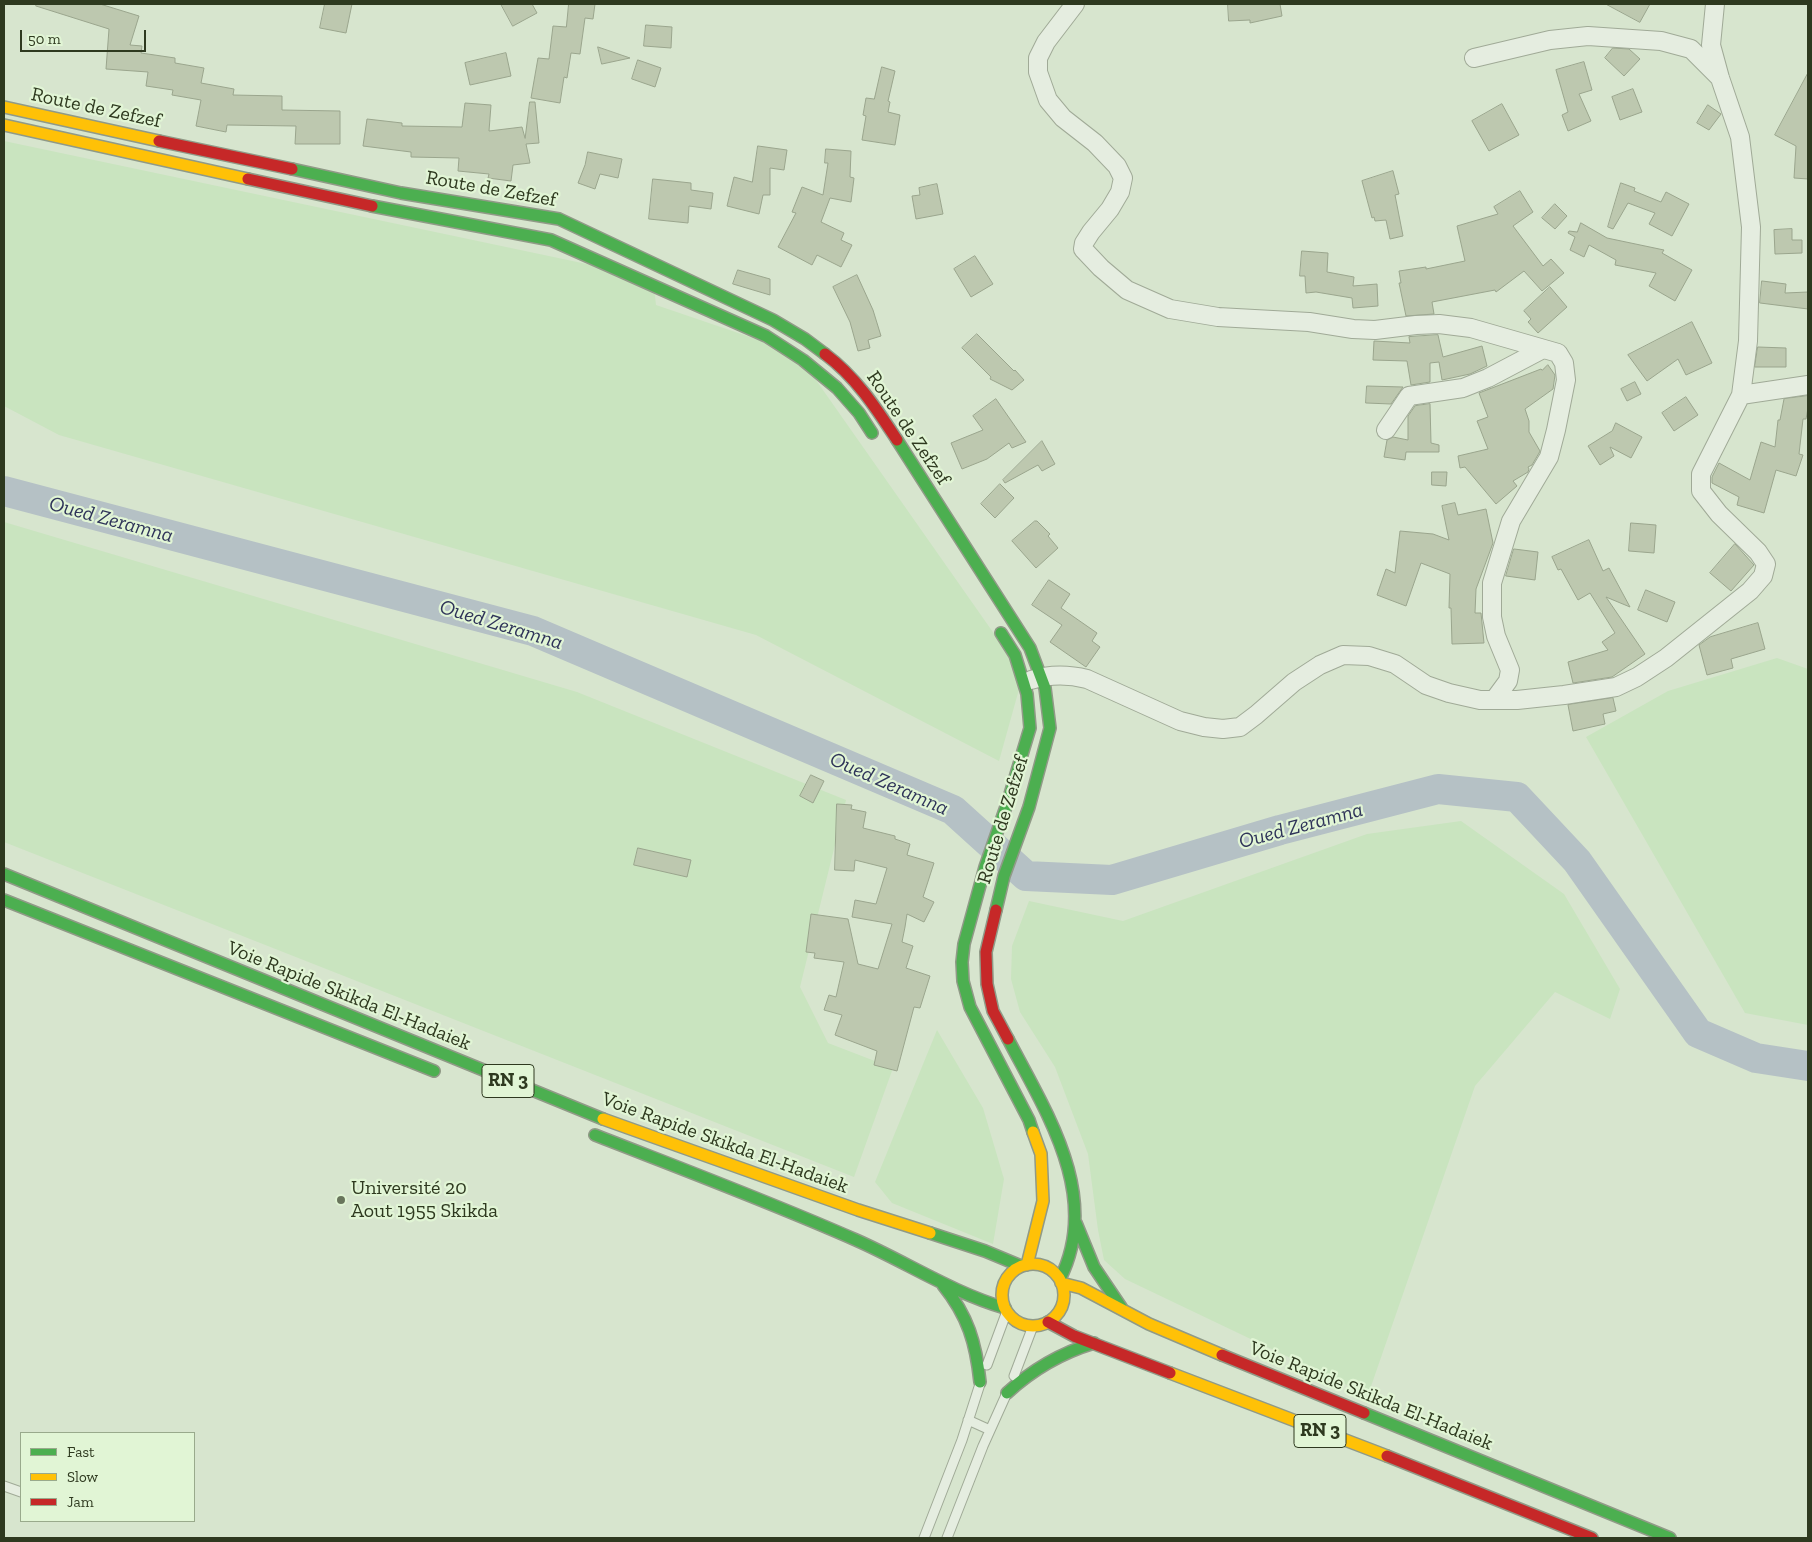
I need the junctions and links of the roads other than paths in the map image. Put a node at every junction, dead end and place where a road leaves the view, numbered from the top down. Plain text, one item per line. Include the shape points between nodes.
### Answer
1 (1075, 4) edge
2 (1715, 4) edge
3 (1474, 58) dead end
4 (1720, 78) junction
5 (4, 107) edge
6 (4, 125) edge
7 (1542, 349) junction
8 (1808, 385) edge
9 (1740, 395) junction
10 (1386, 430) dead end
11 (878, 443) dead end
12 (994, 623) dead end
13 (1041, 677) junction
14 (1023, 682) junction
15 (1494, 700) junction
16 (4, 874) edge
17 (4, 900) edge
18 (442, 1074) dead end
19 (581, 1129) dead end
20 (1076, 1223) junction
21 (1024, 1266) junction
22 (939, 1280) junction
23 (1060, 1281) junction
24 (1006, 1309) junction
25 (1123, 1310) junction
26 (1048, 1322) junction
27 (1033, 1326) junction
28 (1094, 1344) junction
29 (980, 1382) junction
30 (1007, 1394) junction
31 (968, 1420) junction
32 (990, 1430) junction
33 (4, 1486) edge
34 (20, 1492) edge
35 (924, 1538) edge
36 (947, 1538) edge
37 (1592, 1538) edge
38 (1670, 1538) edge

1 - 7 street via 1046,42 1038,58 1038,72 1048,100 1063,118 1117,166 1123,178 1120,192 1087,237 1083,249 1127,290 1170,308 1218,317 1309,322 1353,330 1440,324 1471,328
2 - 4 street via 1712,45
3 - 4 street via 1559,39 1588,36 1661,41 1691,49
4 - 9 street via 1740,137 1751,226 1748,341
5 - 13 main road, Route de Zefzef via 401,193 559,219 773,320 838,364 869,397 1030,648
6 - 11 main road, Route de Zefzef via 399,212 551,240 766,336 796,354 826,378 857,410
7 - 10 street via 1463,388 1409,396
7 - 15 street via 1558,353 1564,363 1566,380 1549,457 1511,521 1492,583 1492,617 1510,670 1508,681
8 - 9 street
9 - 15 street via 1701,474 1701,491 1719,514 1758,552 1766,564 1763,576 1750,591 1666,658 1616,688 1564,696
12 - 14 main road, Route de Zefzef via 1015,655
13 - 14 street
13 - 15 street via 1070,675 1086,679 1180,721 1223,729 1240,727 1294,682 1343,655 1369,656 1395,664 1426,684 1449,693
13 - 20 main road, Route de Zefzef via 1050,728 1030,807 1004,876 986,952 987,984 993,1011 1050,1120 1064,1154 1072,1183
14 - 21 main road, Route de Zefzef via 1030,728 985,867 962,962 970,1007 1030,1120 1041,1154 1043,1201
16 - 21 main road, Voie Rapide Skikda El-Hadaiek / RN 3 via 576,1109
17 - 18 main road, Voie Rapide Skikda El-Hadaiek
19 - 22 main road, Voie Rapide Skikda El-Hadaiek via 813,1221
20 - 23 main road, Route de Zefzef via 1068,1263
20 - 25 main road via 1100,1278
21 - 23 main road, Voie Rapide Skikda El-Hadaiek via 1042,1265
21 - 24 main road via 1010,1275 1003,1287
22 - 24 main road, Voie Rapide Skikda El-Hadaiek via 981,1301
22 - 29 main road via 961,1308 971,1329
23 - 25 main road, Voie Rapide Skikda El-Hadaiek / RN 3
23 - 26 main road via 1064,1298 1062,1305
24 - 27 main road, Voie Rapide Skikda El-Hadaiek via 1015,1320
24 - 29 lane
25 - 38 main road, Voie Rapide Skikda El-Hadaiek / RN 3 via 1243,1364
26 - 27 main road
26 - 28 main road, RN 3
27 - 30 lane
28 - 30 main road via 1046,1361
28 - 37 main road, RN 3
29 - 31 lane
30 - 32 lane
31 - 32 lane
31 - 35 lane
32 - 36 lane
33 - 34 lane

